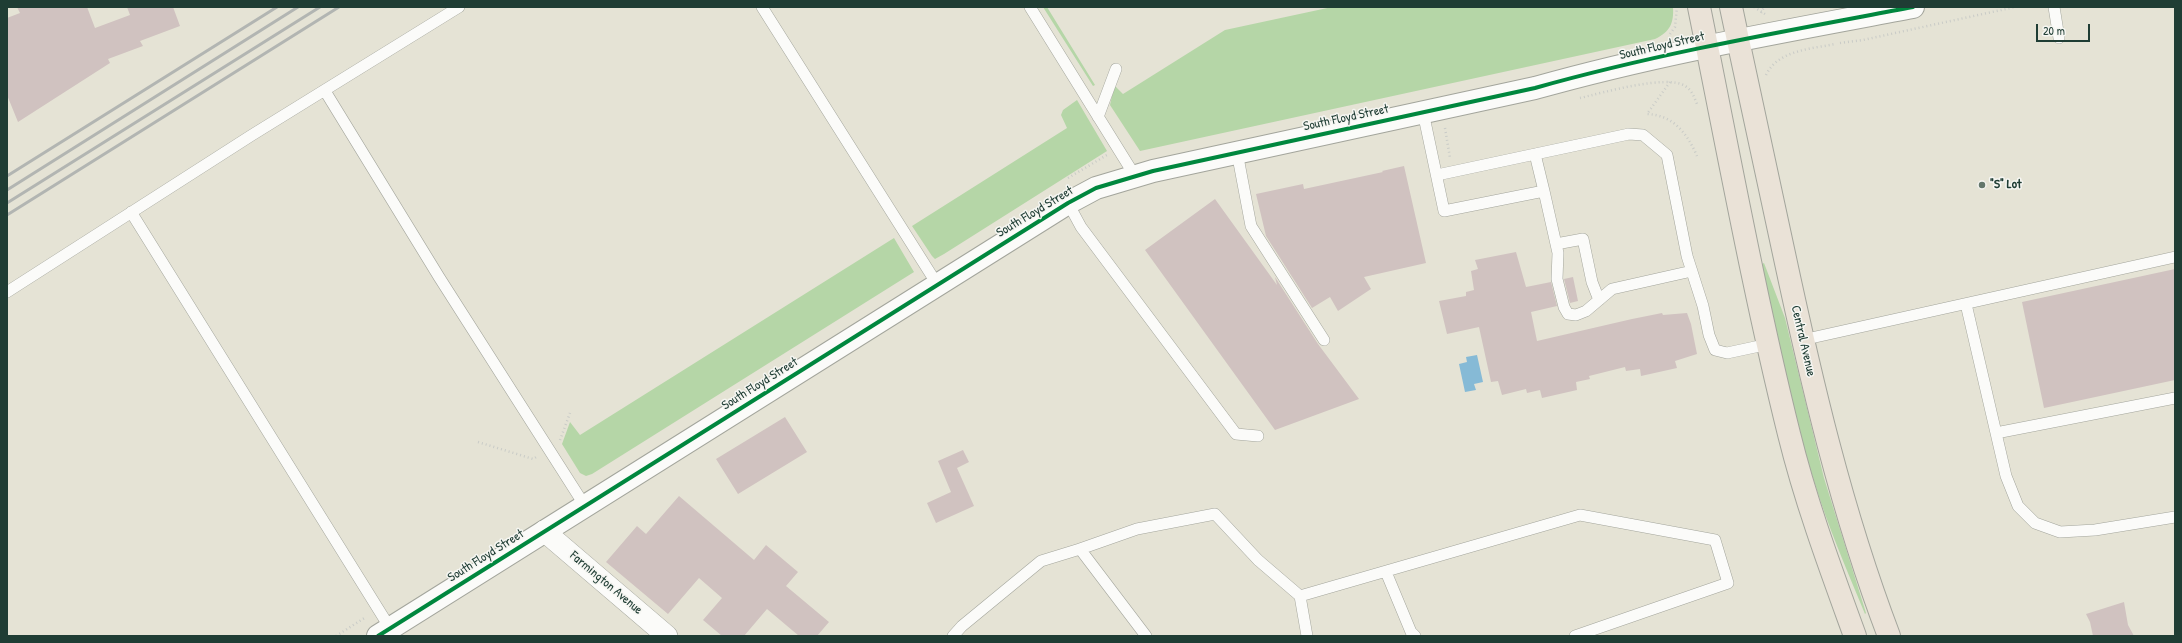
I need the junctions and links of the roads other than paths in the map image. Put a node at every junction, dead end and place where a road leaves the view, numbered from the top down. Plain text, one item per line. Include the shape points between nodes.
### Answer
1 (459, 7) edge
2 (762, 7) edge
3 (1030, 7) edge
4 (1699, 7) edge
5 (1731, 7) edge
6 (1913, 7) edge
7 (2054, 7) edge
8 (2059, 38) dead end
9 (1738, 40) junction
10 (1706, 46) junction
11 (1116, 69) dead end
12 (325, 91) junction
13 (1423, 112) junction
14 (1098, 117) junction
15 (1237, 152) junction
16 (1535, 154) junction
17 (1437, 175) junction
18 (1135, 176) junction
19 (1544, 191) junction
20 (1068, 203) junction
21 (131, 212) junction
22 (1556, 244) junction
23 (2175, 257) edge
24 (1692, 271) junction
25 (938, 284) junction
26 (7, 292) edge
27 (1599, 300) junction
28 (1966, 304) junction
29 (1324, 340) dead end
30 (1802, 340) junction
31 (1769, 344) junction
32 (2175, 398) edge
33 (1996, 433) junction
34 (1258, 436) dead end
35 (585, 506) junction
36 (2175, 517) edge
37 (544, 531) junction
38 (1080, 549) junction
39 (1386, 572) junction
40 (1300, 596) junction
41 (384, 632) edge
42 (667, 636) edge
43 (953, 636) edge
44 (1146, 636) edge
45 (1306, 636) edge
46 (1415, 636) edge
47 (1575, 636) edge
48 (1855, 636) edge
49 (1889, 636) edge

1 - 12 lane
2 - 25 lane
3 - 14 lane
4 - 10 main road
5 - 9 main road, Central Avenue
6 - 9 street, South Floyd Street
7 - 8 lane
9 - 10 street, South Floyd Street
9 - 30 main road, Central Avenue
10 - 13 street, South Floyd Street via 1535,88
10 - 31 main road
11 - 14 lane
12 - 21 lane
12 - 35 lane
13 - 15 street, South Floyd Street
13 - 17 lane
14 - 18 lane
15 - 18 street, South Floyd Street
15 - 29 lane via 1251,226
16 - 17 lane
16 - 19 lane
16 - 24 lane via 1629,134 1643,135 1667,155
17 - 19 lane via 1444,212
18 - 20 street, South Floyd Street via 1096,188
19 - 22 lane
20 - 25 street, South Floyd Street
20 - 34 lane via 1081,227 1236,434
21 - 26 lane
21 - 41 lane
22 - 27 lane via 1583,239 1592,282
22 - 27 lane via 1557,279 1568,314 1576,315 1586,311
23 - 28 lane
24 - 27 lane via 1612,290
24 - 31 lane via 1715,350 1727,353
25 - 35 street, South Floyd Street
28 - 30 lane
28 - 33 lane
30 - 49 main road, Central Avenue via 1844,504
31 - 48 main road via 1790,436 1818,534
32 - 33 lane
33 - 36 lane via 2006,476 2018,506 2035,523 2060,532 2095,530
35 - 37 street, South Floyd Street
37 - 41 street, South Floyd Street
37 - 42 street, Farmington Avenue
38 - 40 lane via 1137,528 1215,514 1258,560
38 - 43 lane via 1041,561
38 - 44 lane
39 - 40 lane
39 - 46 lane
39 - 47 lane via 1580,516 1715,540 1728,583
40 - 45 lane

